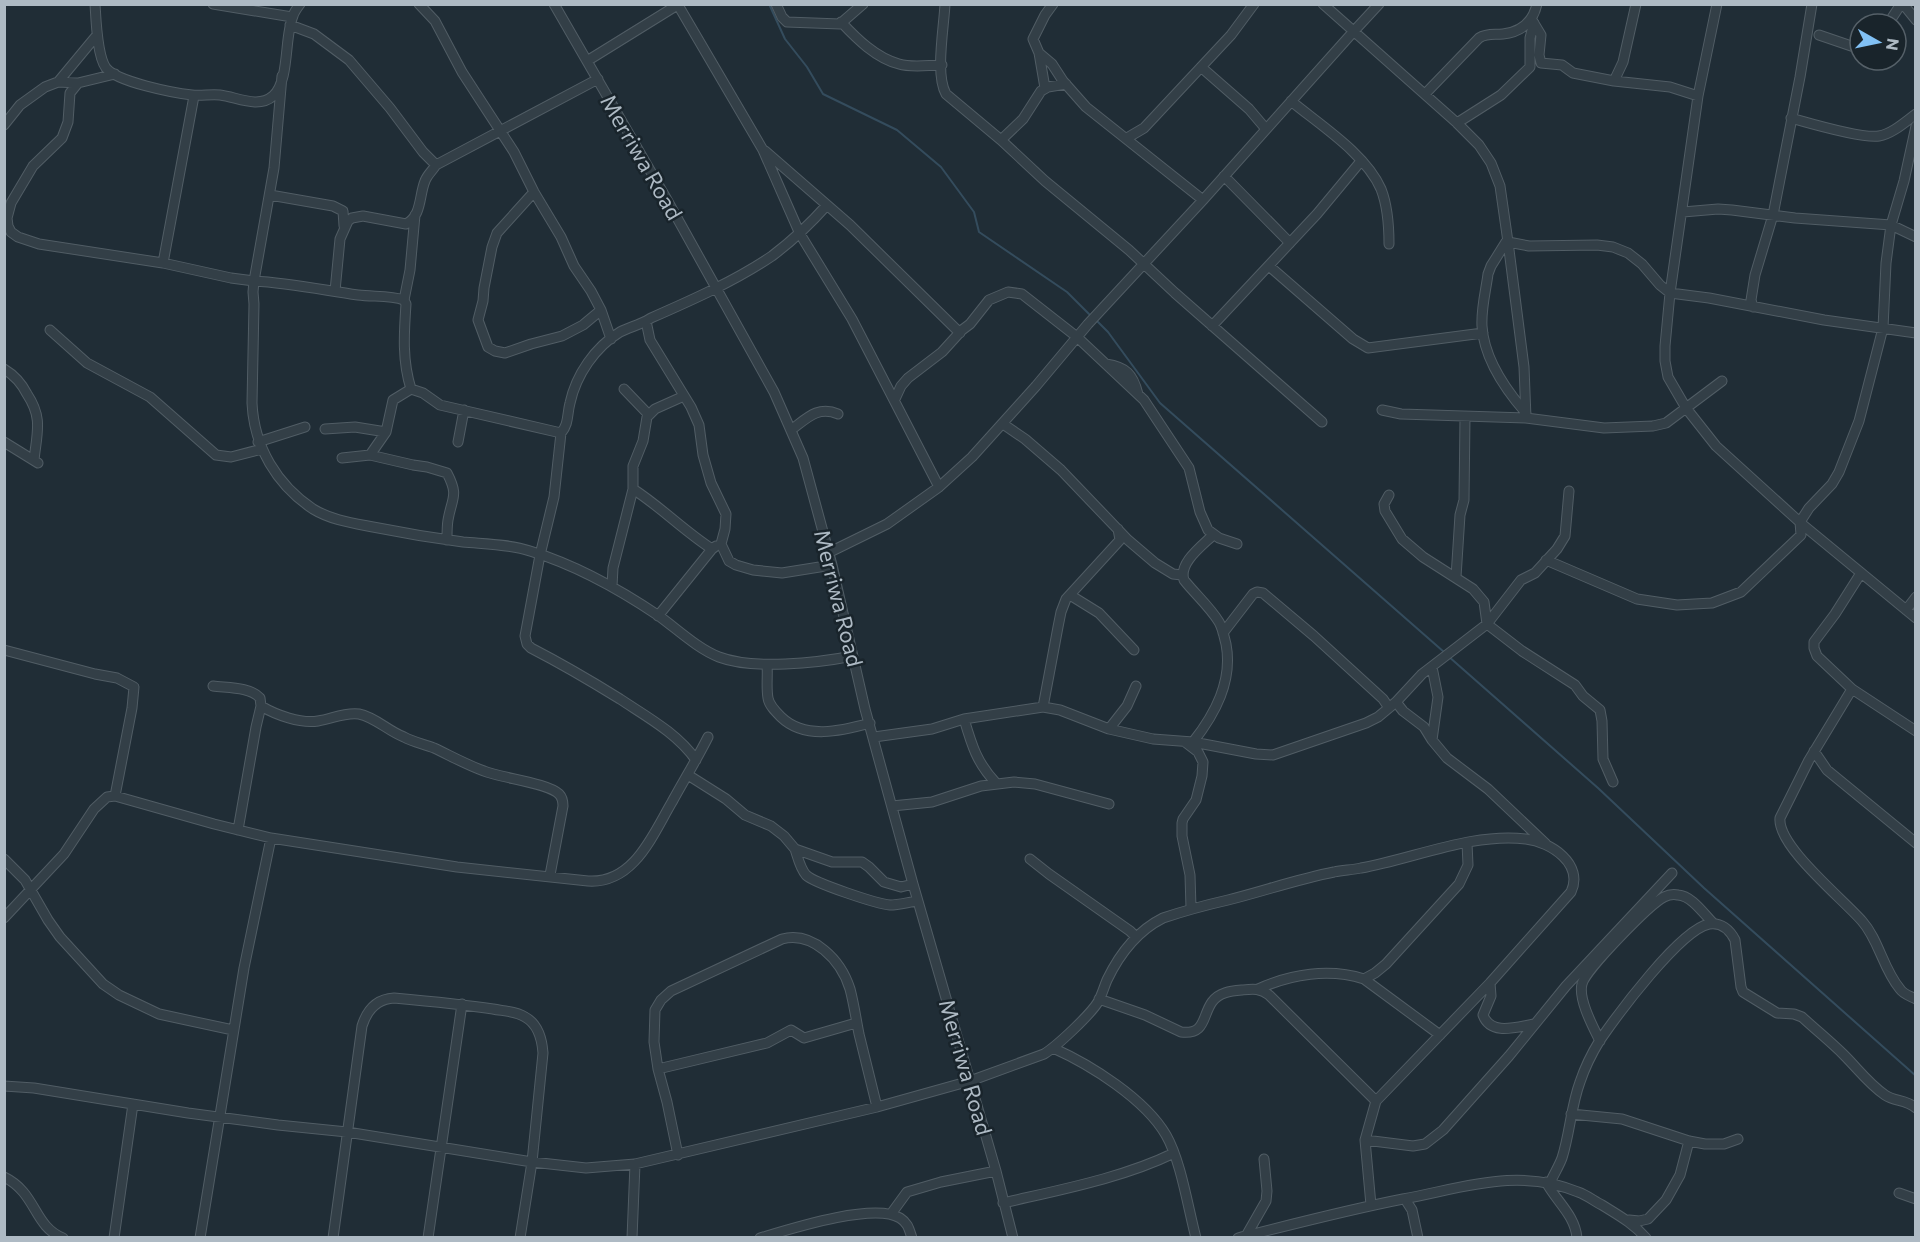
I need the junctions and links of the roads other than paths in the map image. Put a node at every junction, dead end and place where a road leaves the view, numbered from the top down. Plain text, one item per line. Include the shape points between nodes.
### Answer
1 (95, 4) edge
2 (213, 4) edge
3 (300, 4) edge
4 (419, 4) edge
5 (555, 4) edge
6 (776, 4) edge
7 (863, 4) edge
8 (945, 4) edge
9 (1053, 4) edge
10 (1254, 4) edge
11 (1323, 4) edge
12 (1379, 4) edge
13 (1537, 4) edge
14 (1636, 4) edge
15 (1717, 4) edge
16 (1902, 4) edge
17 (679, 5) edge
18 (1812, 5) edge
19 (1916, 20) edge
20 (291, 21) junction
21 (1533, 21) junction
22 (841, 22) junction
23 (1354, 31) junction
24 (97, 35) junction
25 (1819, 35) dead end
26 (1848, 45) edge
27 (1039, 53) junction
28 (587, 61) junction
29 (942, 65) junction
30 (1201, 67) junction
31 (115, 74) junction
32 (282, 76) junction
33 (598, 79) junction
34 (1614, 81) junction
35 (58, 82) junction
36 (78, 83) junction
37 (1066, 84) junction
38 (1045, 88) junction
39 (1425, 94) junction
40 (194, 96) junction
41 (1698, 96) junction
42 (1291, 101) junction
43 (1916, 114) edge
44 (1791, 118) junction
45 (1457, 123) junction
46 (4, 125) edge
47 (1916, 126) edge
48 (1144, 128) junction
49 (1266, 129) junction
50 (501, 131) junction
51 (1127, 138) junction
52 (1000, 140) junction
53 (1141, 149) junction
54 (763, 150) junction
55 (1361, 161) junction
56 (436, 165) junction
57 (1224, 176) junction
58 (534, 192) junction
59 (270, 195) junction
60 (1203, 200) junction
61 (827, 205) junction
62 (1683, 212) junction
63 (415, 215) junction
64 (1773, 215) junction
65 (1891, 225) junction
66 (344, 226) junction
67 (800, 234) junction
68 (1916, 237) edge
69 (1507, 242) junction
70 (1290, 243) junction
71 (1389, 244) dead end
72 (163, 263) junction
73 (1143, 264) junction
74 (1269, 266) junction
75 (254, 281) junction
76 (714, 288) junction
77 (335, 291) junction
78 (1670, 293) junction
79 (404, 300) junction
80 (1753, 307) junction
81 (601, 310) junction
82 (646, 321) junction
83 (1212, 326) junction
84 (1883, 328) junction
85 (50, 330) dead end
86 (960, 333) junction
87 (1483, 333) junction
88 (1916, 333) edge
89 (1077, 337) junction
90 (611, 339) junction
91 (4, 369) edge
92 (1722, 381) dead end
93 (624, 388) dead end
94 (411, 389) junction
95 (684, 396) junction
96 (895, 399) junction
97 (1686, 408) junction
98 (464, 410) junction
99 (1382, 410) dead end
100 (648, 414) junction
101 (838, 414) dead end
102 (1526, 415) junction
103 (1466, 417) junction
104 (1322, 422) dead end
105 (1003, 424) junction
106 (305, 427) dead end
107 (325, 429) dead end
108 (791, 430) junction
109 (386, 432) junction
110 (561, 433) junction
111 (4, 442) edge
112 (458, 442) dead end
113 (260, 446) junction
114 (370, 454) junction
115 (342, 458) dead end
116 (939, 487) junction
117 (633, 489) junction
118 (1569, 491) dead end
119 (1389, 495) dead end
120 (1800, 522) junction
121 (1118, 528) junction
122 (1213, 535) junction
123 (447, 540) junction
124 (1237, 544) dead end
125 (716, 546) junction
126 (828, 553) junction
127 (540, 555) junction
128 (1546, 560) junction
129 (832, 565) junction
130 (1861, 573) junction
131 (1182, 575) junction
132 (1456, 577) junction
133 (612, 586) junction
134 (1070, 594) junction
135 (1916, 597) edge
136 (1906, 610) junction
137 (658, 616) junction
138 (1916, 618) edge
139 (1487, 624) junction
140 (1223, 633) junction
141 (4, 650) edge
142 (1134, 650) dead end
143 (853, 656) junction
144 (767, 665) junction
145 (1432, 668) junction
146 (213, 686) dead end
147 (1136, 686) dead end
148 (1852, 689) junction
149 (1393, 705) junction
150 (261, 706) junction
151 (1043, 707) junction
152 (964, 719) junction
153 (870, 723) junction
154 (1109, 729) junction
155 (1916, 731) edge
156 (708, 736) dead end
157 (874, 737) junction
158 (1432, 741) junction
159 (1189, 742) junction
160 (1814, 751) junction
161 (696, 760) junction
162 (688, 775) junction
163 (1613, 782) dead end
164 (996, 783) junction
165 (115, 796) junction
166 (1109, 804) dead end
167 (892, 806) junction
168 (238, 830) junction
169 (271, 838) junction
170 (1467, 843) junction
171 (1916, 843) edge
172 (1549, 846) junction
173 (795, 849) junction
174 (4, 859) edge
175 (1030, 859) dead end
176 (1672, 873) dead end
177 (550, 875) junction
178 (913, 884) junction
179 (30, 889) junction
180 (918, 901) junction
181 (1191, 908) junction
182 (4, 918) edge
183 (1713, 923) junction
184 (1136, 937) junction
185 (1364, 979) junction
186 (1490, 983) junction
187 (1258, 989) junction
188 (1099, 999) junction
189 (1916, 999) edge
190 (462, 1004) junction
191 (856, 1023) junction
192 (1534, 1024) junction
193 (233, 1030) junction
194 (1440, 1035) junction
195 (1600, 1041) junction
196 (1053, 1048) junction
197 (657, 1069) junction
198 (970, 1081) junction
199 (4, 1086) edge
200 (1376, 1101) junction
201 (133, 1104) junction
202 (877, 1107) junction
203 (1916, 1108) edge
204 (1571, 1114) junction
205 (220, 1117) junction
206 (347, 1132) junction
207 (1738, 1139) dead end
208 (1365, 1140) junction
209 (1689, 1141) junction
210 (441, 1147) junction
211 (1174, 1153) junction
212 (678, 1155) junction
213 (1264, 1159) dead end
214 (532, 1162) junction
215 (635, 1164) junction
216 (996, 1171) junction
217 (4, 1177) edge
218 (1548, 1182) junction
219 (1899, 1193) dead end
220 (1405, 1199) junction
221 (1916, 1199) edge
222 (1003, 1203) junction
223 (1371, 1205) junction
224 (891, 1214) junction
225 (1627, 1220) junction
226 (1242, 1237) edge
227 (63, 1238) edge
228 (114, 1238) edge
229 (200, 1238) edge
230 (333, 1238) edge
231 (428, 1238) edge
232 (520, 1238) edge
233 (632, 1238) edge
234 (760, 1238) edge
235 (912, 1238) edge
236 (1012, 1238) edge
237 (1196, 1238) edge
238 (1418, 1238) edge
239 (1578, 1238) edge
240 (1646, 1238) edge

1 - 24 street
2 - 20 street
3 - 20 street
4 - 50 street via 435,21 462,72
5 - 28 street, Merriwa Road
6 - 22 street via 787,22
7 - 22 street
8 - 29 street
9 - 27 street via 1033,39
10 - 30 street
11 - 23 street
12 - 23 street
13 - 21 street
14 - 34 street via 1623,63
15 - 41 street
16 - 19 street
17 - 28 street
17 - 54 street
18 - 44 street
20 - 32 street
20 - 56 street via 349,60
21 - 34 street via 1541,35 1541,63 1562,65 1573,73
21 - 39 street via 1509,33 1479,38
21 - 45 street via 1530,67 1501,95
22 - 29 street via 868,47 898,64
23 - 39 street
23 - 42 street
24 - 31 street via 104,65
24 - 35 street
25 - 26 street
27 - 37 street
27 - 38 street
28 - 33 street, Merriwa Road
29 - 52 street via 946,94
30 - 48 street
30 - 49 street
31 - 36 street
31 - 40 street via 149,87
32 - 40 street via 275,94 264,101
32 - 59 street
33 - 50 street
33 - 76 street, Merriwa Road
34 - 41 street via 1670,87
35 - 36 street
35 - 46 street via 20,105
36 - 72 street via 70,93 68,122 62,138 37,161 20,186 9,208 8,226 14,235 39,244
37 - 38 street
37 - 51 street via 1086,107
38 - 52 street via 1023,119
39 - 45 street
40 - 72 street
41 - 62 street
42 - 49 street
42 - 55 street
43 - 44 street via 1885,134 1871,136
44 - 64 street
45 - 69 street via 1479,145 1495,172
47 - 65 street
48 - 51 street
48 - 53 street
49 - 57 street
50 - 56 street
50 - 58 street
51 - 53 street
52 - 73 street
53 - 60 street
54 - 61 street
54 - 67 street
55 - 70 street
55 - 71 street via 1381,190
56 - 63 street via 425,180
57 - 60 street
57 - 70 street
58 - 81 street
58 - 81 street via 497,233 492,247 478,320 488,347 506,353 562,336
59 - 66 street via 333,206 344,212
59 - 75 street
60 - 73 street
61 - 67 street
61 - 86 street
62 - 64 street via 1718,209
62 - 78 street
63 - 66 street via 406,224 358,217
63 - 79 street
64 - 65 street
64 - 80 street via 1755,275
65 - 68 street
65 - 84 street
66 - 77 street
67 - 76 street via 771,256
67 - 96 street
69 - 78 street via 1613,247 1629,253
69 - 87 street via 1488,274
69 - 102 street via 1524,367
70 - 74 street
72 - 75 street
73 - 83 street
73 - 89 street
74 - 83 street
74 - 87 street via 1368,348
75 - 77 street
75 - 113 street via 252,404
76 - 82 street
76 - 108 street, Merriwa Road via 774,392
77 - 79 street
78 - 80 street
78 - 97 street via 1665,361 1668,377
79 - 94 street via 405,372
80 - 84 street
81 - 90 street
82 - 90 street
82 - 95 street via 650,340
83 - 104 street
84 - 88 street
84 - 120 street via 1859,421 1839,472
85 - 113 street via 87,363 150,397 216,455 231,457
86 - 89 street via 989,300 1011,291 1022,294
86 - 96 street via 908,378
87 - 102 street via 1502,382
89 - 105 street
89 - 122 street via 1106,364 1125,369 1132,379 1138,394 1189,468 1200,512
90 - 110 street via 581,370
91 - 111 street via 22,385 37,410 36,461
92 - 97 street
93 - 100 street
94 - 98 street via 440,405
94 - 109 street via 393,400
95 - 100 street
95 - 125 street via 699,425 703,455 726,514 725,529
96 - 116 street
97 - 102 street via 1666,423 1653,426 1597,428
97 - 120 street via 1716,446
98 - 110 street
98 - 112 street
99 - 103 street
100 - 117 street via 633,466
101 - 108 street via 819,411
102 - 103 street
103 - 132 street via 1464,500
105 - 116 street
105 - 121 street via 1059,469
106 - 113 street
107 - 109 street via 355,427
108 - 126 street, Merriwa Road
109 - 114 street
110 - 127 street via 554,497
113 - 123 street via 281,480 313,508 332,518
114 - 115 street
114 - 123 street via 447,473 454,499
116 - 126 street via 887,524
117 - 125 street via 694,537
117 - 133 street
118 - 128 street via 1565,536
119 - 132 street via 1385,511 1402,539
120 - 128 street via 1801,535 1741,592 1713,603 1677,605 1637,599
120 - 130 street
121 - 131 street via 1164,569
121 - 134 street via 1120,540 1116,546
122 - 124 street
122 - 131 street via 1183,568
123 - 127 street
125 - 129 street via 729,561 753,570 782,573
125 - 137 street
126 - 129 street, Merriwa Road
127 - 133 street
127 - 161 street via 525,636 527,644 641,712 690,750
128 - 139 street via 1535,573 1521,580
129 - 143 street, Merriwa Road
130 - 136 street
130 - 148 street via 1814,642 1817,656
131 - 140 street via 1215,616
132 - 139 street via 1484,602
133 - 137 street
134 - 142 street via 1099,613
134 - 151 street via 1061,612
135 - 136 street
136 - 138 street
137 - 144 street via 719,657
139 - 145 street
139 - 163 street via 1575,685 1600,710 1603,759
140 - 149 street via 1253,594 1263,593
140 - 159 street via 1228,656 1224,687 1216,709
141 - 165 street via 117,678 134,687
143 - 144 street
143 - 153 street, Merriwa Road
144 - 153 street via 768,699 774,710 794,727 816,732
145 - 149 street
145 - 158 street via 1438,697
146 - 150 street via 253,693 260,698
147 - 154 street via 1127,706
148 - 155 street
148 - 160 street
149 - 158 street via 1424,727
149 - 159 street via 1366,723 1273,755
150 - 168 street
150 - 177 street via 308,722 343,714 365,716 482,771 554,790 563,806
151 - 152 street
151 - 154 street
152 - 157 street via 932,729
152 - 164 street via 980,765
153 - 157 street, Merriwa Road
154 - 159 street
156 - 161 street
157 - 167 street, Merriwa Road
158 - 172 street via 1449,761 1488,789
159 - 181 street via 1203,762 1196,800 1182,824
160 - 171 street via 1827,770
160 - 189 street via 1780,818 1782,833 1799,856 1864,922 1901,991
161 - 162 street
162 - 173 street via 745,815 771,826
162 - 177 street via 647,848 631,865 615,876 593,881
164 - 166 street via 1035,784
164 - 167 street via 932,802
165 - 168 street
165 - 179 street via 106,797 94,809 64,854
167 - 178 street, Merriwa Road
168 - 169 street
169 - 177 street via 457,867
169 - 193 street
170 - 172 street via 1526,838
170 - 181 street
170 - 185 street via 1468,865 1459,884 1386,964
172 - 186 street via 1574,870 1575,884
173 - 178 street via 832,862 862,862 884,882 901,887
173 - 180 street via 805,874 820,882 881,903
174 - 179 street
175 - 184 street
176 - 192 street
178 - 180 street, Merriwa Road
179 - 182 street
179 - 193 street via 60,937 103,984 159,1014
180 - 198 street, Merriwa Road
181 - 184 street via 1157,921
183 - 195 street via 1680,942
183 - 195 street via 1684,896 1669,895 1662,897 1627,931 1581,986 1583,1001
183 - 203 street via 1735,939 1743,992 1777,1013 1802,1017 1881,1092
184 - 188 street via 1114,966
185 - 187 street via 1319,973 1283,979
185 - 194 street
186 - 192 street via 1491,996 1483,1015 1487,1022 1506,1029
186 - 194 street
187 - 188 street via 1233,990 1218,996 1199,1028 1188,1033
187 - 200 street via 1269,995
188 - 196 street
190 - 206 street via 384,999 371,1008 362,1026
190 - 210 street
190 - 214 street via 524,1016 538,1032 543,1053
191 - 197 street via 804,1038 791,1030 767,1043
191 - 197 street via 849,986 833,959 813,941 789,937 671,991 662,1000 655,1010
191 - 202 street
192 - 208 street via 1436,1137 1413,1146
193 - 205 street
194 - 200 street
195 - 204 street via 1575,1094
196 - 198 street
196 - 211 street via 1122,1089 1157,1121
197 - 212 street
198 - 202 street
198 - 216 street, Merriwa Road
199 - 201 street
200 - 208 street
201 - 205 street
201 - 228 street
202 - 212 street
204 - 209 street via 1622,1119
204 - 218 street via 1562,1157
205 - 206 street
205 - 229 street
206 - 210 street
206 - 230 street
207 - 209 street via 1716,1145
208 - 223 street
209 - 225 street via 1680,1175 1666,1200 1648,1219
210 - 214 street
210 - 231 street
211 - 222 street via 1112,1177
211 - 237 street
212 - 215 street
213 - 226 street via 1266,1202
214 - 215 street via 586,1168
214 - 232 street
215 - 233 street
216 - 222 street, Merriwa Road
216 - 224 street via 907,1192
217 - 227 street via 27,1195 45,1227
218 - 220 street via 1525,1179 1468,1184
218 - 225 street via 1580,1192
218 - 239 street via 1576,1226
219 - 221 street
220 - 223 street
220 - 238 street via 1412,1210
222 - 236 street, Merriwa Road
223 - 226 street
224 - 234 street via 813,1222
224 - 235 street via 907,1223
225 - 240 street

